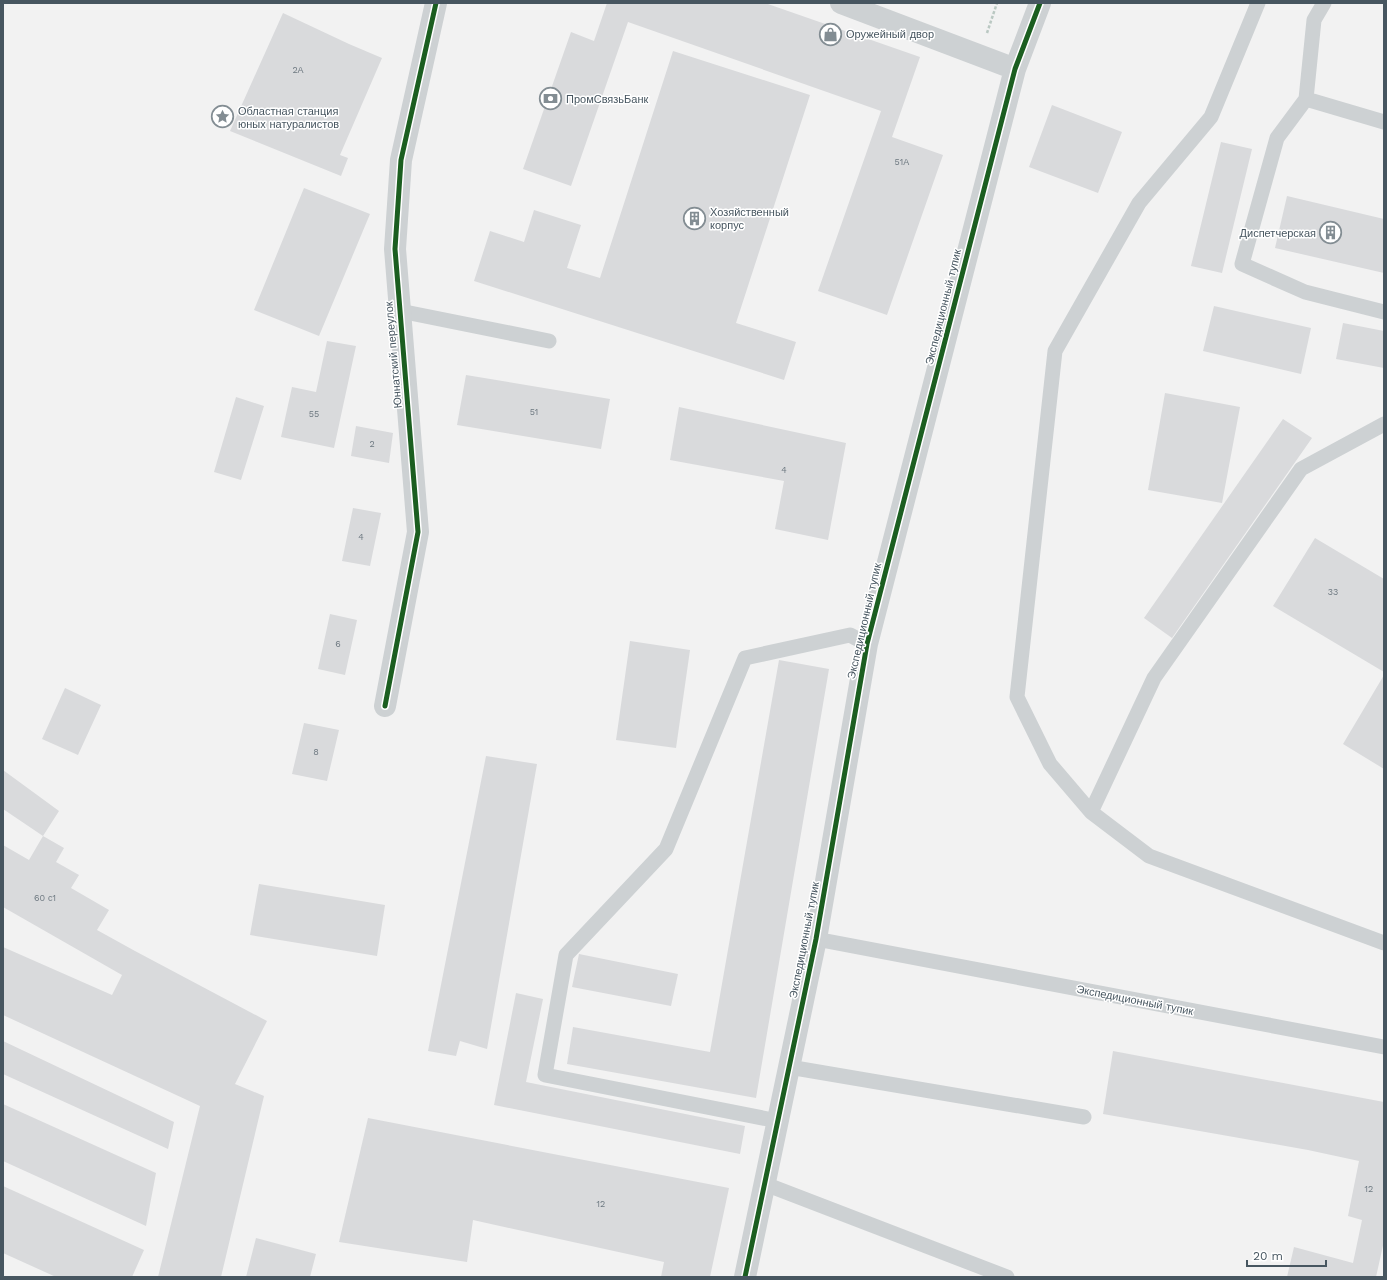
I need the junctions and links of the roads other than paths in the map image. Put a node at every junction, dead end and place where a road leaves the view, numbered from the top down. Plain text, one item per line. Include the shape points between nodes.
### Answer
1 (436, 3) edge
2 (841, 3) edge
3 (1040, 3) edge
4 (1258, 3) edge
5 (1324, 3) edge
6 (1015, 69) junction
7 (1306, 99) junction
8 (1384, 122) edge
9 (400, 311) junction
10 (1384, 312) edge
11 (549, 341) dead end
12 (1384, 424) edge
13 (867, 644) junction
14 (385, 706) dead end
15 (1091, 812) junction
16 (816, 939) junction
17 (1384, 943) edge
18 (1384, 1047) edge
19 (789, 1066) junction
20 (1084, 1116) dead end
21 (778, 1121) junction
22 (765, 1184) junction
23 (745, 1277) edge
24 (1007, 1277) edge

1 - 9 street, Юннатский переулок via 401,160 395,249
2 - 6 street
3 - 6 street, Экспедиционный тупик
4 - 15 lane via 1211,117 1139,203 1055,351 1017,697 1050,764
5 - 7 lane via 1314,20
6 - 13 street, Экспедиционный тупик
7 - 8 lane
7 - 10 lane via 1277,138 1242,264 1305,292
9 - 11 lane
9 - 14 street, Юннатский переулок via 418,532
12 - 15 lane via 1301,469 1154,678
13 - 16 street, Экспедиционный тупик
13 - 21 lane via 850,635 746,658 666,849 566,955 545,1075
15 - 17 lane via 1149,856
16 - 18 lane, Экспедиционный тупик
16 - 19 street, Экспедиционный тупик
19 - 20 lane
19 - 21 street, Экспедиционный тупик
21 - 22 street, Экспедиционный тупик
22 - 23 street, Экспедиционный тупик
22 - 24 lane

